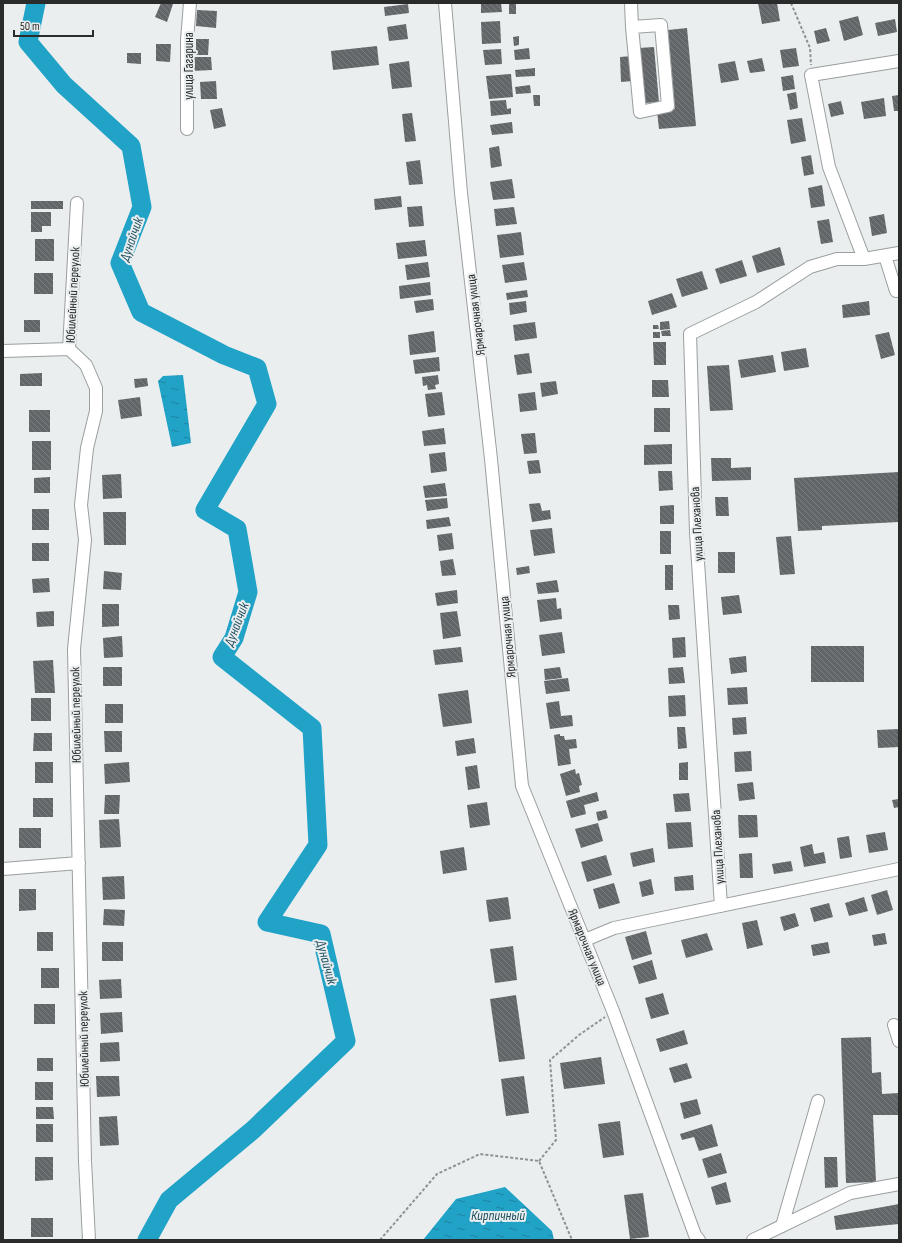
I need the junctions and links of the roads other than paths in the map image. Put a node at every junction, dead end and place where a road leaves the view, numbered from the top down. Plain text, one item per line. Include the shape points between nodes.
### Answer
1 (190, 3) edge
2 (445, 3) edge
3 (631, 3) edge
4 (632, 27) junction
5 (899, 61) edge
6 (188, 129) dead end
7 (77, 203) dead end
8 (899, 253) edge
9 (884, 256) junction
10 (864, 259) junction
11 (897, 290) edge
12 (69, 349) junction
13 (3, 352) edge
14 (79, 863) junction
15 (3, 869) edge
16 (899, 869) edge
17 (721, 906) junction
18 (585, 940) junction
19 (894, 1025) dead end
20 (899, 1041) edge
21 (818, 1101) dead end
22 (899, 1184) edge
23 (782, 1226) junction
24 (89, 1240) edge
25 (699, 1240) edge
26 (753, 1240) edge

1 - 6 street, улица Гагарина via 187,40
2 - 18 street, Ярмарочная улица via 461,193 491,459 522,786
3 - 4 street
4 - 4 street via 640,112 668,106 661,25
5 - 10 street via 811,74 829,167
7 - 12 street, Юбилейный переулок
8 - 9 street
9 - 10 street
9 - 11 street
10 - 17 street, улица Плеханова via 837,259 810,267 756,302 690,334 696,532
12 - 13 street
12 - 14 street, Юбилейный переулок via 86,365 96,388 96,411 87,448 81,505 85,540 74,649
14 - 15 street
14 - 24 street, Юбилейный переулок
16 - 17 street
17 - 18 street via 614,928
18 - 25 street, Ярмарочная улица
19 - 20 street
21 - 23 street
22 - 23 street via 850,1193
23 - 26 street

